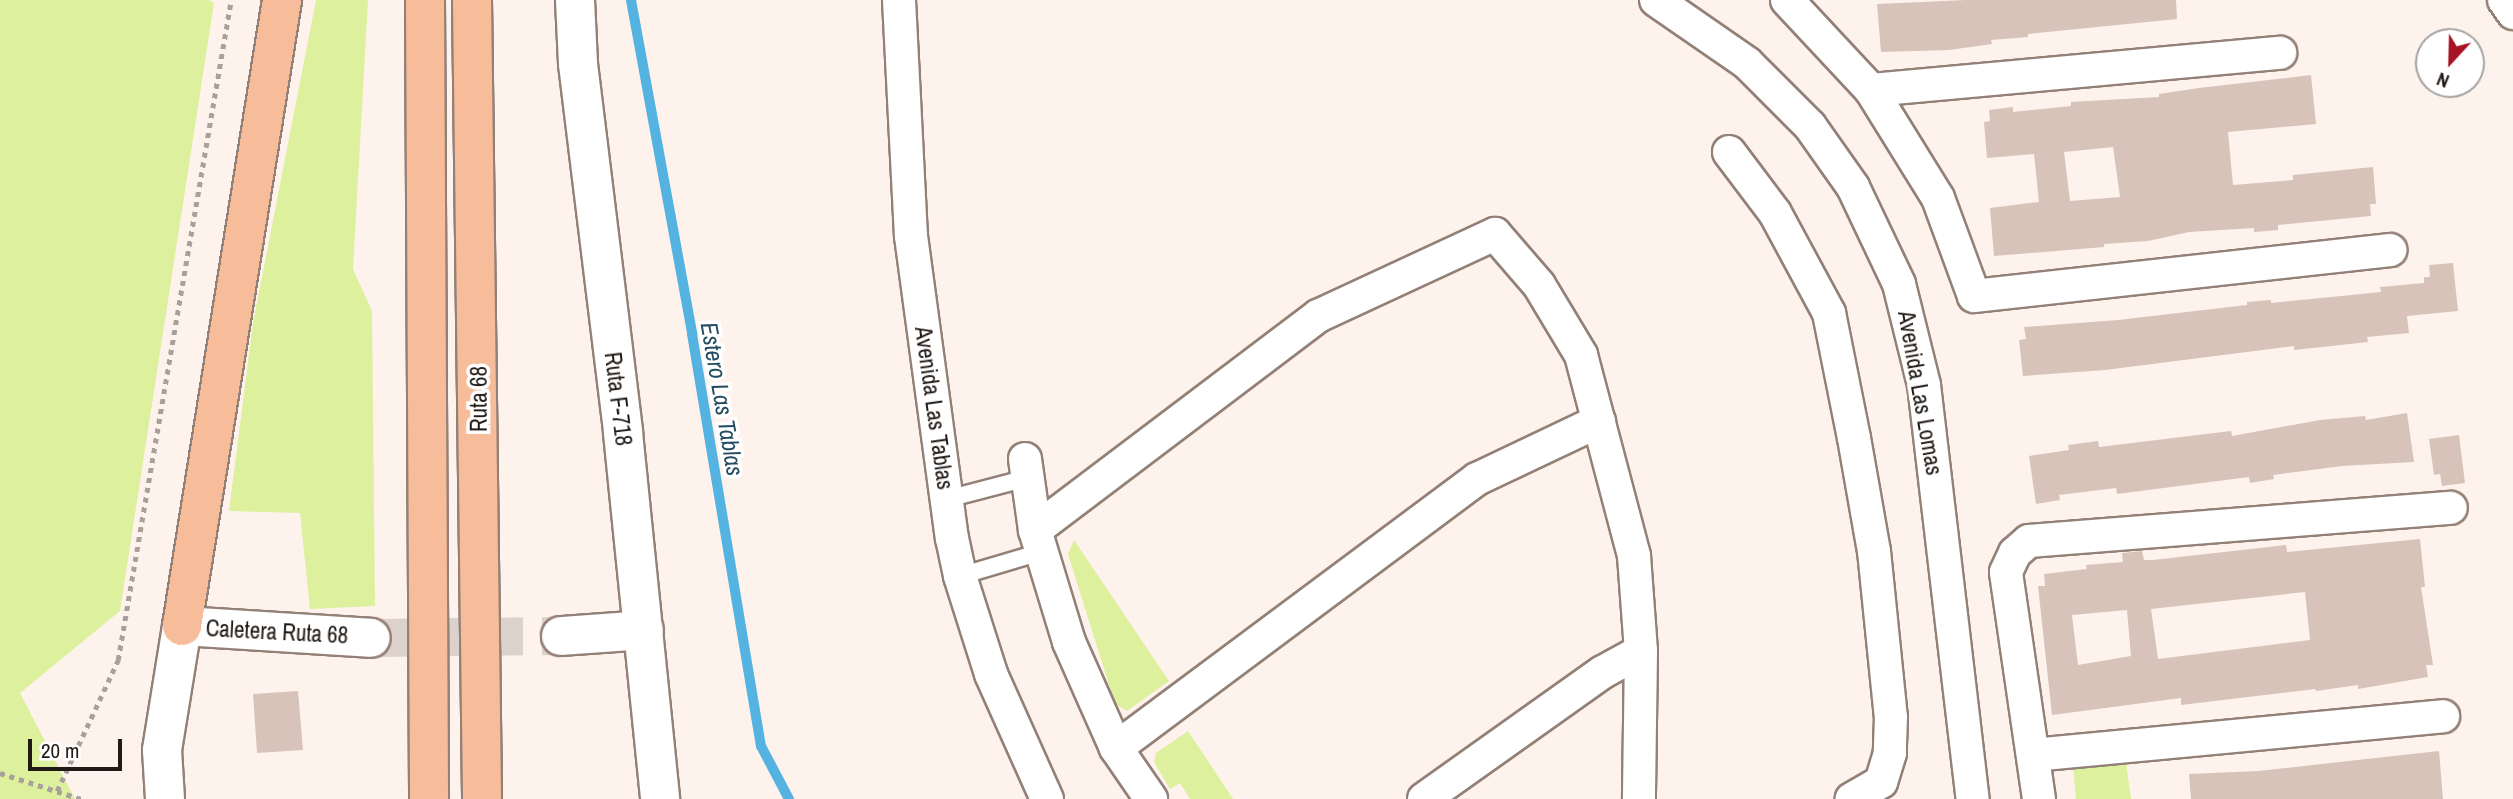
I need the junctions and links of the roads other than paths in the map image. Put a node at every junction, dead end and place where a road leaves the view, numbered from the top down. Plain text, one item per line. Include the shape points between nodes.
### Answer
1 (282, 0) edge
2 (425, 0) edge
3 (472, 0) edge
4 (575, 0) edge
5 (899, 0) edge
6 (1656, 0) edge
7 (1787, 0) edge
8 (2504, 0) edge
9 (2513, 13) edge
10 (2280, 54) dead end
11 (1871, 90) junction
12 (1729, 152) dead end
13 (2390, 250) dead end
14 (1599, 421) junction
15 (1026, 468) joint
16 (947, 499) junction
17 (2451, 508) dead end
18 (1038, 541) junction
19 (960, 576) junction
20 (182, 626) junction
21 (644, 630) junction
22 (561, 636) tunnel mouth
23 (372, 638) tunnel mouth
24 (1641, 651) junction
25 (2443, 716) dead end
26 (1116, 748) junction
27 (2033, 755) junction
28 (165, 799) edge
29 (429, 799) edge
30 (482, 799) edge
31 (660, 799) edge
32 (1047, 799) edge
33 (1151, 799) edge
34 (1424, 799) edge
35 (1639, 799) edge
36 (1852, 799) edge
37 (1973, 799) edge
38 (2039, 799) edge

1 - 20 highway
2 - 29 highway
3 - 30 highway, Ruta 68
4 - 21 street, Ruta F-718 via 589,160
5 - 16 street, Avenida Las Tablas via 911,236
6 - 37 street, Avenida Las Lomas via 1747,63 1810,126 1853,187 1899,284 1924,385
7 - 11 street
8 - 9 street
10 - 11 street
11 - 13 street via 1938,198 1974,296
12 - 36 street via 1775,213 1829,313 1854,438 1874,551 1891,717 1890,753 1881,782
14 - 18 street via 1581,355 1539,285 1495,234 1318,316
14 - 24 street via 1634,556
14 - 26 street via 1477,479
15 - 16 lane
15 - 18 street
16 - 19 street, Avenida Las Tablas
17 - 27 street via 2029,541 2015,552 2006,572
18 - 19 lane
18 - 26 street via 1069,642
19 - 32 street, Avenida Las Tablas via 991,674
20 - 23 street, Caletera Ruta 68
20 - 28 street via 162,750
21 - 22 street
21 - 31 street, Ruta F-718
24 - 34 street via 1603,672
24 - 35 street
25 - 27 street
26 - 33 street
27 - 38 street

